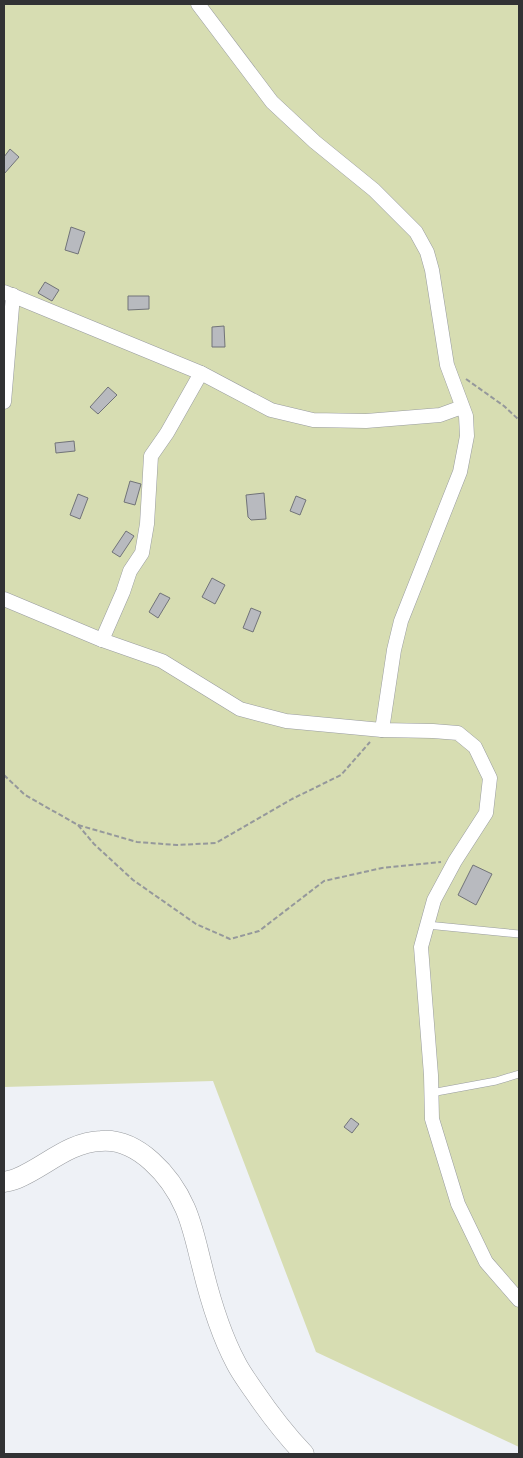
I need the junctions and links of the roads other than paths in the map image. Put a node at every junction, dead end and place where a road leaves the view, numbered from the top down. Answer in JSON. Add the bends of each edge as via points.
{"nodes":[{"id":1,"x":198,"y":4,"type":"edge"},
{"id":2,"x":8,"y":294,"type":"edge"},
{"id":3,"x":201,"y":373,"type":"junction"},
{"id":4,"x":4,"y":402,"type":"edge"},
{"id":5,"x":462,"y":407,"type":"junction"},
{"id":6,"x":4,"y":599,"type":"edge"},
{"id":7,"x":102,"y":640,"type":"junction"},
{"id":8,"x":382,"y":730,"type":"junction"},
{"id":9,"x":427,"y":925,"type":"junction"},
{"id":10,"x":519,"y":934,"type":"edge"},
{"id":11,"x":519,"y":1074,"type":"edge"},
{"id":12,"x":431,"y":1093,"type":"junction"},
{"id":13,"x":4,"y":1182,"type":"edge"},
{"id":14,"x":4,"y":1194,"type":"edge"},
{"id":15,"x":519,"y":1300,"type":"edge"},
{"id":16,"x":286,"y":1454,"type":"edge"},
{"id":17,"x":304,"y":1454,"type":"edge"}],
"edges":[{"from":1,"to":5,"type":"street","via":[[272,102],[374,190],[416,232],[432,270],[446,365]]},
{"from":2,"to":3,"type":"street"},
{"from":2,"to":4,"type":"street"},
{"from":3,"to":5,"type":"street","via":[[271,410],[313,420],[366,421],[440,415]]},
{"from":3,"to":7,"type":"street","via":[[152,456],[142,553],[130,571]]},
{"from":5,"to":8,"type":"street","via":[[467,436],[460,472],[401,620]]},
{"from":6,"to":7,"type":"street"},
{"from":7,"to":8,"type":"street","via":[[162,661],[240,709],[286,721]]},
{"from":8,"to":9,"type":"street","via":[[458,733],[475,747],[490,778],[486,812],[434,900]]},
{"from":9,"to":10,"type":"lane"},
{"from":9,"to":12,"type":"street","via":[[421,947]]},
{"from":11,"to":12,"type":"lane"},
{"from":12,"to":15,"type":"street","via":[[432,1119],[458,1204],[486,1262]]},
{"from":13,"to":17,"type":"main road","via":[[18,1178],[85,1142],[115,1141],[143,1154],[173,1185],[185,1208],[221,1328],[236,1363],[263,1404]]},
{"from":14,"to":16,"type":"main road","via":[[91,1152],[124,1156],[145,1171],[164,1193],[178,1224],[218,1355],[246,1403]]}]}
